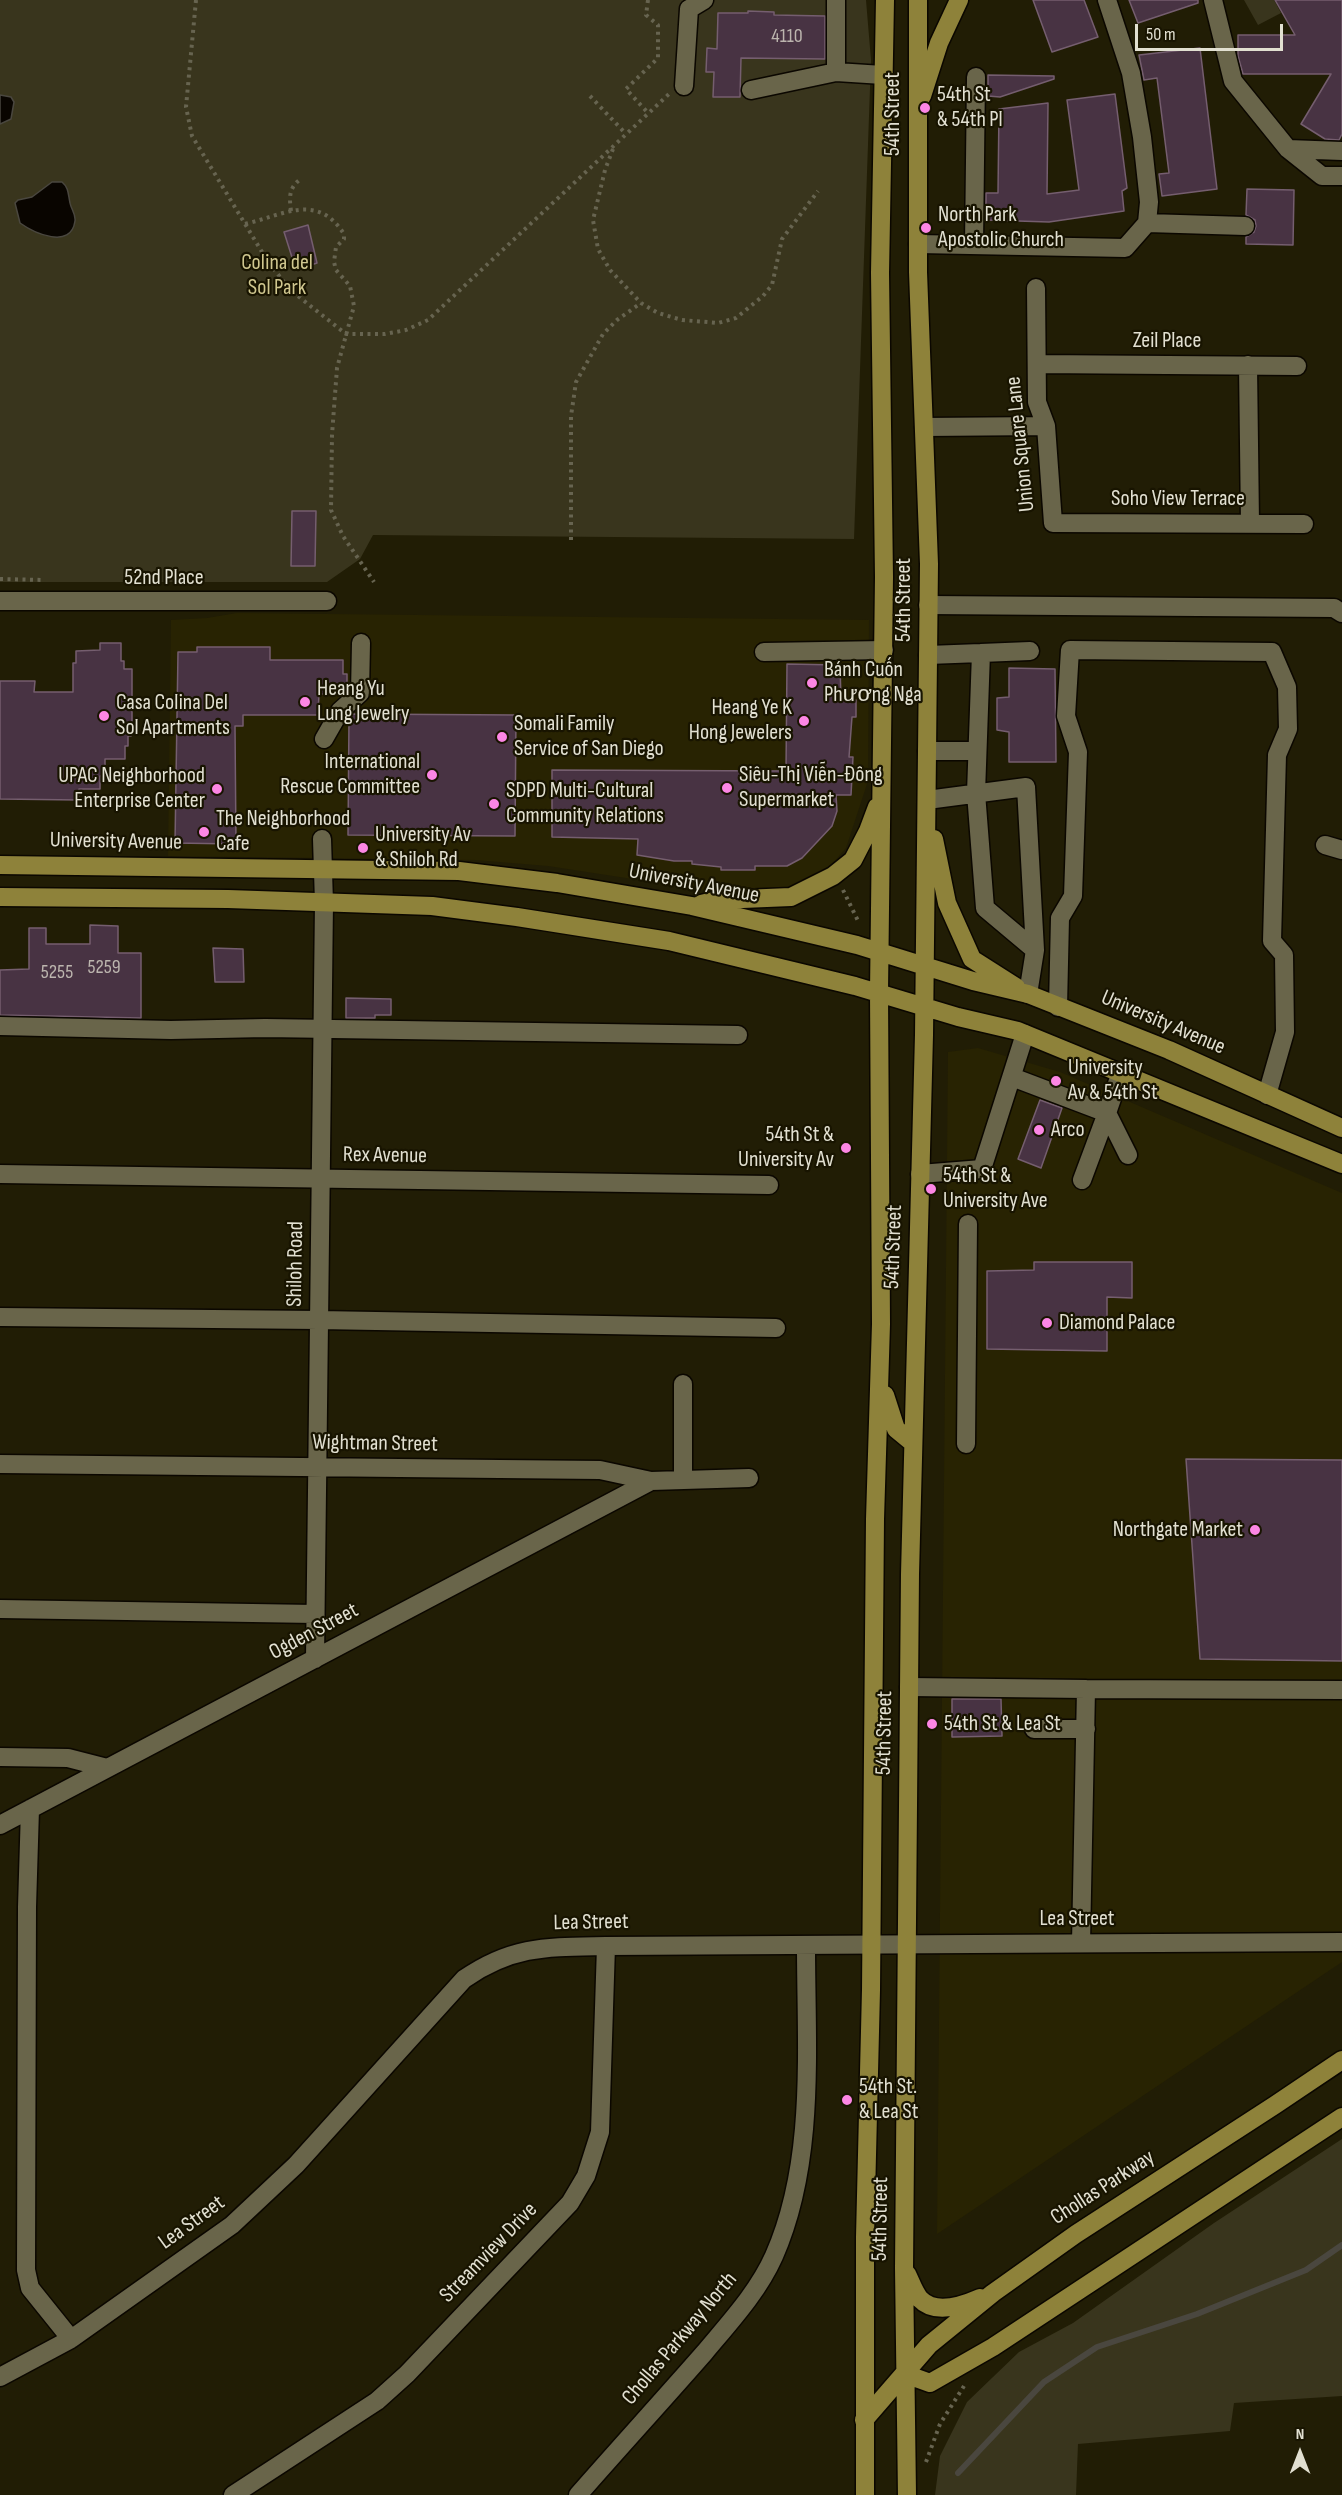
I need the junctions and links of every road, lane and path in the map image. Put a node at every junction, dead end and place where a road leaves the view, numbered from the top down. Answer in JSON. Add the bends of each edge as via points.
{"nodes":[{"id":1,"x":196,"y":0,"type":"edge"},
{"id":2,"x":648,"y":0,"type":"edge"},
{"id":3,"x":704,"y":0,"type":"edge"},
{"id":4,"x":836,"y":0,"type":"edge"},
{"id":5,"x":874,"y":0,"type":"edge"},
{"id":6,"x":885,"y":0,"type":"edge"},
{"id":7,"x":918,"y":0,"type":"edge"},
{"id":8,"x":959,"y":0,"type":"edge"},
{"id":9,"x":1107,"y":0,"type":"edge"},
{"id":10,"x":1213,"y":0,"type":"edge"},
{"id":11,"x":836,"y":72,"type":"junction"},
{"id":12,"x":883,"y":75,"type":"junction"},
{"id":13,"x":976,"y":76,"type":"dead end"},
{"id":14,"x":677,"y":90,"type":"joint"},
{"id":15,"x":751,"y":90,"type":"dead end"},
{"id":16,"x":590,"y":96,"type":"dead end"},
{"id":17,"x":917,"y":112,"type":"junction"},
{"id":18,"x":649,"y":114,"type":"junction"},
{"id":19,"x":626,"y":134,"type":"junction"},
{"id":20,"x":614,"y":146,"type":"junction"},
{"id":21,"x":1288,"y":149,"type":"junction"},
{"id":22,"x":1342,"y":151,"type":"edge"},
{"id":23,"x":1342,"y":176,"type":"edge"},
{"id":24,"x":302,"y":178,"type":"dead end"},
{"id":25,"x":818,"y":191,"type":"dead end"},
{"id":26,"x":291,"y":211,"type":"junction"},
{"id":27,"x":1147,"y":223,"type":"junction"},
{"id":28,"x":245,"y":224,"type":"junction"},
{"id":29,"x":1245,"y":226,"type":"dead end"},
{"id":30,"x":918,"y":244,"type":"junction"},
{"id":31,"x":974,"y":244,"type":"junction"},
{"id":32,"x":1036,"y":288,"type":"dead end"},
{"id":33,"x":641,"y":303,"type":"junction"},
{"id":34,"x":346,"y":334,"type":"junction"},
{"id":35,"x":1037,"y":364,"type":"junction"},
{"id":36,"x":1248,"y":365,"type":"junction"},
{"id":37,"x":1297,"y":366,"type":"dead end"},
{"id":38,"x":1046,"y":426,"type":"junction"},
{"id":39,"x":924,"y":427,"type":"junction"},
{"id":40,"x":1053,"y":523,"type":"joint"},
{"id":41,"x":1250,"y":523,"type":"junction"},
{"id":42,"x":1304,"y":524,"type":"dead end"},
{"id":43,"x":571,"y":540,"type":"dead end"},
{"id":44,"x":374,"y":582,"type":"dead end"},
{"id":45,"x":0,"y":601,"type":"edge"},
{"id":46,"x":327,"y":602,"type":"dead end"},
{"id":47,"x":928,"y":605,"type":"junction"},
{"id":48,"x":1338,"y":611,"type":"edge"},
{"id":49,"x":361,"y":643,"type":"dead end"},
{"id":50,"x":884,"y":650,"type":"junction"},
{"id":51,"x":1030,"y":651,"type":"dead end"},
{"id":52,"x":764,"y":652,"type":"dead end"},
{"id":53,"x":981,"y":653,"type":"junction"},
{"id":54,"x":928,"y":655,"type":"junction"},
{"id":55,"x":324,"y":739,"type":"dead end"},
{"id":56,"x":927,"y":751,"type":"junction"},
{"id":57,"x":977,"y":751,"type":"junction"},
{"id":58,"x":976,"y":793,"type":"junction"},
{"id":59,"x":882,"y":794,"type":"junction"},
{"id":60,"x":927,"y":800,"type":"junction"},
{"id":61,"x":322,"y":839,"type":"dead end"},
{"id":62,"x":0,"y":865,"type":"edge"},
{"id":63,"x":324,"y":869,"type":"junction"},
{"id":64,"x":840,"y":884,"type":"dead end"},
{"id":65,"x":0,"y":897,"type":"edge"},
{"id":66,"x":324,"y":903,"type":"junction"},
{"id":67,"x":692,"y":906,"type":"junction"},
{"id":68,"x":859,"y":923,"type":"dead end"},
{"id":69,"x":1035,"y":950,"type":"junction"},
{"id":70,"x":880,"y":952,"type":"junction"},
{"id":71,"x":924,"y":967,"type":"junction"},
{"id":72,"x":879,"y":992,"type":"junction"},
{"id":73,"x":1028,"y":994,"type":"junction"},
{"id":74,"x":924,"y":1006,"type":"junction"},
{"id":75,"x":1058,"y":1006,"type":"junction"},
{"id":76,"x":0,"y":1026,"type":"edge"},
{"id":77,"x":322,"y":1029,"type":"junction"},
{"id":78,"x":1025,"y":1034,"type":"junction"},
{"id":79,"x":738,"y":1035,"type":"dead end"},
{"id":80,"x":1121,"y":1072,"type":"junction"},
{"id":81,"x":1012,"y":1077,"type":"junction"},
{"id":82,"x":1267,"y":1095,"type":"junction"},
{"id":83,"x":1107,"y":1113,"type":"junction"},
{"id":84,"x":1341,"y":1123,"type":"edge"},
{"id":85,"x":1128,"y":1155,"type":"dead end"},
{"id":86,"x":1342,"y":1164,"type":"edge"},
{"id":87,"x":0,"y":1174,"type":"edge"},
{"id":88,"x":920,"y":1174,"type":"junction"},
{"id":89,"x":321,"y":1179,"type":"junction"},
{"id":90,"x":1082,"y":1180,"type":"dead end"},
{"id":91,"x":769,"y":1185,"type":"dead end"},
{"id":92,"x":968,"y":1224,"type":"dead end"},
{"id":93,"x":0,"y":1317,"type":"edge"},
{"id":94,"x":319,"y":1320,"type":"junction"},
{"id":95,"x":776,"y":1328,"type":"dead end"},
{"id":96,"x":879,"y":1373,"type":"junction"},
{"id":97,"x":683,"y":1384,"type":"dead end"},
{"id":98,"x":913,"y":1443,"type":"junction"},
{"id":99,"x":966,"y":1444,"type":"dead end"},
{"id":100,"x":0,"y":1464,"type":"edge"},
{"id":101,"x":317,"y":1467,"type":"junction"},
{"id":102,"x":749,"y":1478,"type":"dead end"},
{"id":103,"x":684,"y":1479,"type":"junction"},
{"id":104,"x":651,"y":1481,"type":"junction"},
{"id":105,"x":0,"y":1609,"type":"edge"},
{"id":106,"x":315,"y":1614,"type":"junction"},
{"id":107,"x":315,"y":1659,"type":"junction"},
{"id":108,"x":909,"y":1687,"type":"junction"},
{"id":109,"x":1086,"y":1689,"type":"junction"},
{"id":110,"x":1342,"y":1690,"type":"edge"},
{"id":111,"x":1034,"y":1729,"type":"dead end"},
{"id":112,"x":1086,"y":1729,"type":"junction"},
{"id":113,"x":0,"y":1757,"type":"edge"},
{"id":114,"x":107,"y":1768,"type":"junction"},
{"id":115,"x":30,"y":1809,"type":"junction"},
{"id":116,"x":0,"y":1825,"type":"edge"},
{"id":117,"x":1342,"y":1942,"type":"edge"},
{"id":118,"x":907,"y":1943,"type":"junction"},
{"id":119,"x":1081,"y":1943,"type":"junction"},
{"id":120,"x":871,"y":1944,"type":"junction"},
{"id":121,"x":606,"y":1946,"type":"junction"},
{"id":122,"x":806,"y":1946,"type":"junction"},
{"id":123,"x":1342,"y":2060,"type":"edge"},
{"id":124,"x":1342,"y":2117,"type":"edge"},
{"id":125,"x":904,"y":2268,"type":"junction"},
{"id":126,"x":993,"y":2293,"type":"junction"},
{"id":127,"x":71,"y":2339,"type":"junction"},
{"id":128,"x":905,"y":2374,"type":"junction"},
{"id":129,"x":0,"y":2378,"type":"edge"},
{"id":130,"x":967,"y":2383,"type":"dead end"},
{"id":131,"x":864,"y":2420,"type":"junction"},
{"id":132,"x":924,"y":2470,"type":"dead end"},
{"id":133,"x":233,"y":2495,"type":"edge"},
{"id":134,"x":578,"y":2495,"type":"edge"},
{"id":135,"x":865,"y":2495,"type":"edge"},
{"id":136,"x":908,"y":2495,"type":"edge"}],
"edges":[{"from":1,"to":28,"type":"path","via":[[186,107],[192,136]]},
{"from":2,"to":18,"type":"path","via":[[646,15],[658,25],[658,58],[626,89]]},
{"from":3,"to":14,"type":"street","via":[[688,9]]},
{"from":4,"to":11,"type":"street"},
{"from":5,"to":12,"type":"main road"},
{"from":6,"to":12,"type":"main road","name":"54th Street"},
{"from":7,"to":17,"type":"main road","name":"54th Street"},
{"from":8,"to":17,"type":"main road","via":[[939,43]]},
{"from":9,"to":27,"type":"street","via":[[1131,73],[1149,202]]},
{"from":10,"to":21,"type":"street","via":[[1233,81]]},
{"from":11,"to":12,"type":"street"},
{"from":11,"to":15,"type":"street"},
{"from":12,"to":50,"type":"main road","name":"54th Street","via":[[880,273]]},
{"from":13,"to":31,"type":"street"},
{"from":14,"to":18,"type":"path"},
{"from":16,"to":19,"type":"path"},
{"from":17,"to":30,"type":"main road","name":"54th Street"},
{"from":18,"to":19,"type":"path"},
{"from":19,"to":20,"type":"path"},
{"from":20,"to":33,"type":"path","via":[[593,220],[598,249],[610,270]]},
{"from":20,"to":34,"type":"path","via":[[428,320],[385,334]]},
{"from":21,"to":22,"type":"street"},
{"from":21,"to":23,"type":"street","via":[[1322,176]]},
{"from":24,"to":26,"type":"path","via":[[289,196]]},
{"from":25,"to":33,"type":"path","via":[[782,239],[772,285],[736,318],[718,322],[682,320]]},
{"from":26,"to":28,"type":"path"},
{"from":26,"to":34,"type":"path","via":[[306,208],[323,212],[344,234],[334,256],[336,270],[350,286],[354,306]]},
{"from":27,"to":29,"type":"street"},
{"from":27,"to":31,"type":"street","via":[[1125,248]]},
{"from":28,"to":34,"type":"path","via":[[289,289]]},
{"from":30,"to":31,"type":"street"},
{"from":30,"to":39,"type":"main road","name":"54th Street"},
{"from":32,"to":35,"type":"street","name":"Union Square Lane"},
{"from":33,"to":43,"type":"path","via":[[603,334],[576,382],[571,416]]},
{"from":34,"to":44,"type":"path","via":[[335,383],[331,510],[343,536]]},
{"from":35,"to":36,"type":"street","name":"Zeil Place"},
{"from":35,"to":38,"type":"street","name":"Union Square Lane","via":[[1037,402]]},
{"from":36,"to":37,"type":"street","name":"Zeil Place"},
{"from":36,"to":41,"type":"street"},
{"from":38,"to":39,"type":"street"},
{"from":38,"to":40,"type":"street","name":"Union Square Lane"},
{"from":39,"to":47,"type":"main road","name":"54th Street"},
{"from":40,"to":41,"type":"street","name":"Soho View Terrace"},
{"from":41,"to":42,"type":"street","name":"Soho View Terrace"},
{"from":45,"to":46,"type":"street","name":"52nd Place"},
{"from":47,"to":48,"type":"street"},
{"from":47,"to":54,"type":"main road","name":"54th Street"},
{"from":49,"to":55,"type":"street","via":[[360,693],[340,711]]},
{"from":50,"to":52,"type":"street"},
{"from":50,"to":59,"type":"main road","name":"54th Street"},
{"from":51,"to":53,"type":"street"},
{"from":53,"to":54,"type":"street"},
{"from":53,"to":57,"type":"street"},
{"from":54,"to":56,"type":"main road","name":"54th Street"},
{"from":56,"to":57,"type":"street"},
{"from":56,"to":60,"type":"main road","name":"54th Street"},
{"from":57,"to":58,"type":"street"},
{"from":58,"to":60,"type":"street"},
{"from":58,"to":69,"type":"street","via":[[985,908]]},
{"from":58,"to":69,"type":"street","via":[[1026,787]]},
{"from":59,"to":67,"type":"main road","via":[[853,860],[833,876],[791,897],[718,900]]},
{"from":59,"to":70,"type":"main road","name":"54th Street"},
{"from":60,"to":71,"type":"main road","name":"54th Street"},
{"from":60,"to":73,"type":"main road","via":[[946,903],[972,959]]},
{"from":61,"to":63,"type":"street","name":"Shiloh Road"},
{"from":62,"to":63,"type":"main road","name":"University Avenue"},
{"from":63,"to":66,"type":"street","name":"Shiloh Road"},
{"from":63,"to":67,"type":"main road","name":"University Avenue","via":[[459,871]]},
{"from":64,"to":68,"type":"path"},
{"from":65,"to":66,"type":"main road"},
{"from":66,"to":72,"type":"main road","via":[[432,906],[669,941]]},
{"from":66,"to":77,"type":"street","name":"Shiloh Road"},
{"from":67,"to":70,"type":"main road","name":"University Avenue"},
{"from":69,"to":73,"type":"street"},
{"from":70,"to":71,"type":"main road","name":"University Avenue"},
{"from":70,"to":72,"type":"main road","name":"54th Street"},
{"from":71,"to":73,"type":"main road","name":"University Avenue"},
{"from":71,"to":74,"type":"main road","name":"54th Street"},
{"from":72,"to":74,"type":"main road"},
{"from":72,"to":96,"type":"main road","name":"54th Street"},
{"from":73,"to":75,"type":"main road","name":"University Avenue"},
{"from":74,"to":78,"type":"main road"},
{"from":74,"to":88,"type":"main road","name":"54th Street"},
{"from":75,"to":82,"type":"main road","name":"University Avenue","via":[[1170,1050]]},
{"from":75,"to":82,"type":"street","via":[[1060,918],[1073,896],[1078,763],[1066,716],[1070,650],[1272,652],[1287,687],[1288,729],[1277,755],[1272,941],[1284,955],[1285,1032]]},
{"from":76,"to":77,"type":"street"},
{"from":77,"to":79,"type":"street"},
{"from":77,"to":89,"type":"street","name":"Shiloh Road"},
{"from":78,"to":80,"type":"main road"},
{"from":78,"to":81,"type":"street"},
{"from":80,"to":83,"type":"street"},
{"from":80,"to":86,"type":"main road"},
{"from":81,"to":83,"type":"street"},
{"from":81,"to":88,"type":"street","via":[[982,1169]]},
{"from":82,"to":84,"type":"main road","name":"University Avenue"},
{"from":83,"to":85,"type":"street"},
{"from":83,"to":90,"type":"street"},
{"from":87,"to":89,"type":"street","name":"Rex Avenue"},
{"from":88,"to":98,"type":"main road","name":"54th Street"},
{"from":89,"to":91,"type":"street","name":"Rex Avenue"},
{"from":89,"to":94,"type":"street","name":"Shiloh Road"},
{"from":92,"to":99,"type":"street"},
{"from":93,"to":94,"type":"street"},
{"from":94,"to":95,"type":"street"},
{"from":94,"to":101,"type":"street","name":"Shiloh Road"},
{"from":96,"to":98,"type":"main road","via":[[896,1430]]},
{"from":96,"to":120,"type":"main road","name":"54th Street"},
{"from":97,"to":103,"type":"street"},
{"from":98,"to":108,"type":"main road","name":"54th Street"},
{"from":100,"to":101,"type":"street","name":"Wightman Street"},
{"from":101,"to":104,"type":"street","name":"Wightman Street","via":[[600,1470]]},
{"from":101,"to":106,"type":"street","name":"Shiloh Road"},
{"from":102,"to":103,"type":"street","name":"Wightman Street"},
{"from":103,"to":104,"type":"street","name":"Wightman Street"},
{"from":104,"to":107,"type":"street","name":"Ogden Street"},
{"from":105,"to":106,"type":"street"},
{"from":106,"to":107,"type":"street","name":"Shiloh Road"},
{"from":107,"to":114,"type":"street","name":"Ogden Street"},
{"from":108,"to":109,"type":"street"},
{"from":108,"to":118,"type":"main road","name":"54th Street"},
{"from":109,"to":110,"type":"street"},
{"from":109,"to":112,"type":"street"},
{"from":111,"to":112,"type":"street"},
{"from":112,"to":119,"type":"street"},
{"from":113,"to":114,"type":"street","via":[[68,1758]]},
{"from":114,"to":115,"type":"street","name":"Ogden Street"},
{"from":115,"to":116,"type":"street","name":"Ogden Street"},
{"from":115,"to":127,"type":"street","via":[[26,2270],[30,2288]]},
{"from":117,"to":119,"type":"street","name":"Lea Street"},
{"from":118,"to":119,"type":"street","name":"Lea Street"},
{"from":118,"to":120,"type":"street","name":"Lea Street"},
{"from":118,"to":125,"type":"main road","name":"54th Street"},
{"from":120,"to":122,"type":"street","name":"Lea Street"},
{"from":120,"to":131,"type":"main road","name":"54th Street"},
{"from":121,"to":122,"type":"street","name":"Lea Street"},
{"from":121,"to":127,"type":"street","name":"Lea Street","via":[[540,1947],[494,1962],[464,1979],[265,2196],[232,2225]]},
{"from":121,"to":133,"type":"street","name":"Streamview Drive","via":[[600,2132],[586,2176],[570,2203],[377,2401]]},
{"from":122,"to":134,"type":"street","name":"Chollas Parkway North","via":[[802,2147],[791,2204],[773,2257],[742,2308]]},
{"from":123,"to":126,"type":"main road","name":"Chollas Parkway"},
{"from":124,"to":128,"type":"main road","via":[[993,2347],[930,2383]]},
{"from":125,"to":126,"type":"main road","via":[[922,2301],[930,2305],[962,2305]]},
{"from":125,"to":128,"type":"main road","name":"54th Street"},
{"from":126,"to":128,"type":"main road","name":"Chollas Parkway","via":[[929,2344]]},
{"from":127,"to":129,"type":"street","name":"Lea Street"},
{"from":128,"to":131,"type":"main road","name":"Chollas Parkway"},
{"from":128,"to":136,"type":"main road","name":"54th Street"},
{"from":130,"to":132,"type":"path","via":[[940,2424]]},
{"from":131,"to":135,"type":"main road","name":"54th Street"}]}
